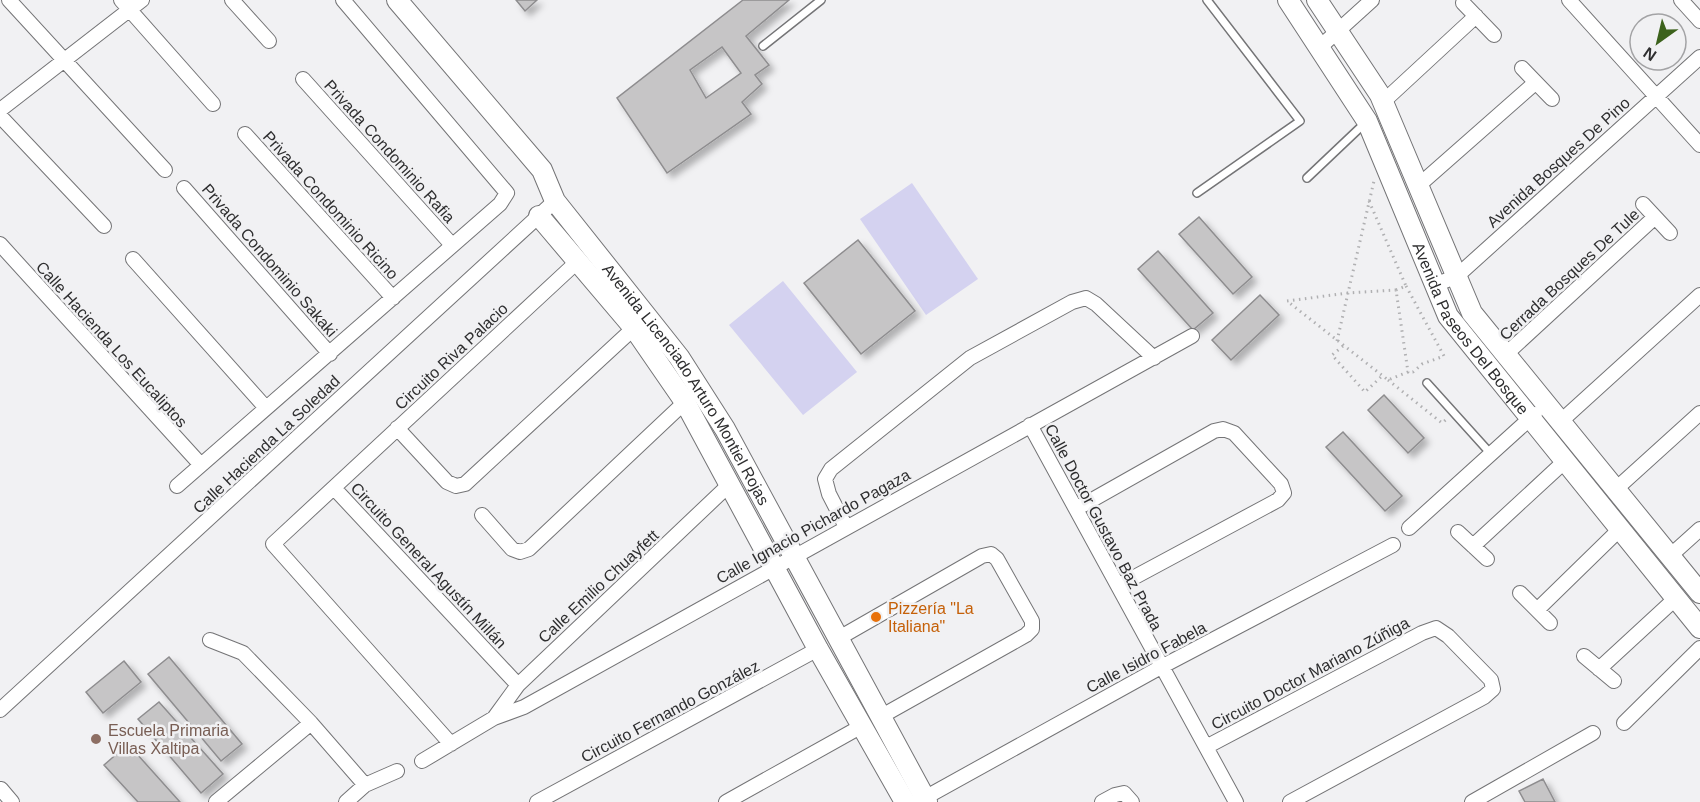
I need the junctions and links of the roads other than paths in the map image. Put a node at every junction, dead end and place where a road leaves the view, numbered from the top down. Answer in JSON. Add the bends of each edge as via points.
{"nodes":[{"id":1,"x":9,"y":0,"type":"edge"},
{"id":2,"x":142,"y":0,"type":"edge"},
{"id":3,"x":232,"y":0,"type":"edge"},
{"id":4,"x":343,"y":0,"type":"edge"},
{"id":5,"x":397,"y":0,"type":"edge"},
{"id":6,"x":821,"y":0,"type":"edge"},
{"id":7,"x":1207,"y":0,"type":"edge"},
{"id":8,"x":1288,"y":0,"type":"edge"},
{"id":9,"x":1317,"y":0,"type":"edge"},
{"id":10,"x":1372,"y":0,"type":"edge"},
{"id":11,"x":1569,"y":0,"type":"edge"},
{"id":12,"x":1681,"y":0,"type":"edge"},
{"id":13,"x":1463,"y":3,"type":"dead end"},
{"id":14,"x":125,"y":5,"type":"edge"},
{"id":15,"x":1476,"y":16,"type":"junction"},
{"id":16,"x":1700,"y":21,"type":"edge"},
{"id":17,"x":1338,"y":32,"type":"junction"},
{"id":18,"x":1494,"y":35,"type":"dead end"},
{"id":19,"x":269,"y":41,"type":"dead end"},
{"id":20,"x":763,"y":46,"type":"dead end"},
{"id":21,"x":1319,"y":48,"type":"junction"},
{"id":22,"x":1700,"y":57,"type":"edge"},
{"id":23,"x":62,"y":61,"type":"junction"},
{"id":24,"x":1522,"y":68,"type":"dead end"},
{"id":25,"x":303,"y":79,"type":"dead end"},
{"id":26,"x":1535,"y":83,"type":"junction"},
{"id":27,"x":1656,"y":96,"type":"junction"},
{"id":28,"x":1552,"y":99,"type":"dead end"},
{"id":29,"x":1383,"y":102,"type":"junction"},
{"id":30,"x":213,"y":104,"type":"dead end"},
{"id":31,"x":0,"y":110,"type":"edge"},
{"id":32,"x":0,"y":116,"type":"edge"},
{"id":33,"x":1367,"y":122,"type":"junction"},
{"id":34,"x":245,"y":134,"type":"dead end"},
{"id":35,"x":1700,"y":145,"type":"edge"},
{"id":36,"x":165,"y":170,"type":"dead end"},
{"id":37,"x":1307,"y":178,"type":"dead end"},
{"id":38,"x":1418,"y":186,"type":"junction"},
{"id":39,"x":184,"y":188,"type":"dead end"},
{"id":40,"x":1197,"y":193,"type":"dead end"},
{"id":41,"x":555,"y":201,"type":"junction"},
{"id":42,"x":1643,"y":204,"type":"dead end"},
{"id":43,"x":539,"y":216,"type":"junction"},
{"id":44,"x":1655,"y":217,"type":"junction"},
{"id":45,"x":104,"y":226,"type":"dead end"},
{"id":46,"x":1670,"y":233,"type":"dead end"},
{"id":47,"x":0,"y":244,"type":"edge"},
{"id":48,"x":452,"y":244,"type":"junction"},
{"id":49,"x":133,"y":259,"type":"dead end"},
{"id":50,"x":578,"y":261,"type":"junction"},
{"id":51,"x":1457,"y":276,"type":"junction"},
{"id":52,"x":1435,"y":285,"type":"junction"},
{"id":53,"x":1700,"y":295,"type":"edge"},
{"id":54,"x":393,"y":298,"type":"junction"},
{"id":55,"x":634,"y":328,"type":"junction"},
{"id":56,"x":1191,"y":336,"type":"dead end"},
{"id":57,"x":330,"y":354,"type":"junction"},
{"id":58,"x":1504,"y":355,"type":"junction"},
{"id":59,"x":1154,"y":358,"type":"junction"},
{"id":60,"x":1427,"y":383,"type":"dead end"},
{"id":61,"x":686,"y":402,"type":"junction"},
{"id":62,"x":1546,"y":405,"type":"junction"},
{"id":63,"x":266,"y":408,"type":"junction"},
{"id":64,"x":1700,"y":413,"type":"edge"},
{"id":65,"x":1530,"y":419,"type":"junction"},
{"id":66,"x":1560,"y":422,"type":"junction"},
{"id":67,"x":1030,"y":425,"type":"junction"},
{"id":68,"x":398,"y":428,"type":"junction"},
{"id":69,"x":1491,"y":454,"type":"junction"},
{"id":70,"x":1564,"y":462,"type":"junction"},
{"id":71,"x":201,"y":465,"type":"junction"},
{"id":72,"x":730,"y":483,"type":"junction"},
{"id":73,"x":177,"y":486,"type":"dead end"},
{"id":74,"x":334,"y":488,"type":"junction"},
{"id":75,"x":1617,"y":489,"type":"junction"},
{"id":76,"x":1076,"y":509,"type":"junction"},
{"id":77,"x":482,"y":515,"type":"dead end"},
{"id":78,"x":846,"y":527,"type":"junction"},
{"id":79,"x":1409,"y":528,"type":"dead end"},
{"id":80,"x":1700,"y":529,"type":"edge"},
{"id":81,"x":1619,"y":530,"type":"junction"},
{"id":82,"x":1458,"y":532,"type":"dead end"},
{"id":83,"x":1393,"y":545,"type":"dead end"},
{"id":84,"x":1473,"y":546,"type":"junction"},
{"id":85,"x":795,"y":555,"type":"junction"},
{"id":86,"x":1670,"y":556,"type":"junction"},
{"id":87,"x":1487,"y":559,"type":"dead end"},
{"id":88,"x":776,"y":566,"type":"junction"},
{"id":89,"x":1118,"y":586,"type":"junction"},
{"id":90,"x":1520,"y":593,"type":"dead end"},
{"id":91,"x":1700,"y":593,"type":"edge"},
{"id":92,"x":1675,"y":599,"type":"junction"},
{"id":93,"x":1537,"y":610,"type":"junction"},
{"id":94,"x":1550,"y":623,"type":"dead end"},
{"id":95,"x":1700,"y":628,"type":"edge"},
{"id":96,"x":839,"y":638,"type":"junction"},
{"id":97,"x":210,"y":640,"type":"dead end"},
{"id":98,"x":1700,"y":648,"type":"edge"},
{"id":99,"x":818,"y":649,"type":"junction"},
{"id":100,"x":1584,"y":656,"type":"dead end"},
{"id":101,"x":1161,"y":667,"type":"junction"},
{"id":102,"x":1599,"y":669,"type":"junction"},
{"id":103,"x":1614,"y":681,"type":"dead end"},
{"id":104,"x":518,"y":685,"type":"junction"},
{"id":105,"x":0,"y":710,"type":"edge"},
{"id":106,"x":494,"y":718,"type":"junction"},
{"id":107,"x":871,"y":721,"type":"junction"},
{"id":108,"x":311,"y":723,"type":"junction"},
{"id":109,"x":1624,"y":723,"type":"dead end"},
{"id":110,"x":1593,"y":733,"type":"dead end"},
{"id":111,"x":451,"y":744,"type":"junction"},
{"id":112,"x":1206,"y":747,"type":"junction"},
{"id":113,"x":422,"y":761,"type":"dead end"},
{"id":114,"x":397,"y":771,"type":"dead end"},
{"id":115,"x":365,"y":785,"type":"junction"},
{"id":116,"x":1,"y":789,"type":"edge"},
{"id":117,"x":923,"y":801,"type":"edge"},
{"id":118,"x":12,"y":802,"type":"edge"},
{"id":119,"x":216,"y":802,"type":"edge"},
{"id":120,"x":346,"y":802,"type":"edge"},
{"id":121,"x":537,"y":802,"type":"edge"},
{"id":122,"x":726,"y":802,"type":"edge"},
{"id":123,"x":905,"y":802,"type":"edge"},
{"id":124,"x":1102,"y":802,"type":"edge"},
{"id":125,"x":1132,"y":802,"type":"edge"},
{"id":126,"x":1236,"y":802,"type":"edge"},
{"id":127,"x":1290,"y":802,"type":"edge"},
{"id":128,"x":1472,"y":802,"type":"edge"}],
"edges":[{"from":1,"to":23,"type":"street"},
{"from":2,"to":14,"type":"street"},
{"from":3,"to":19,"type":"street"},
{"from":4,"to":48,"type":"street","via":[[507,193],[500,204]]},
{"from":5,"to":41,"type":"main road","name":"Avenida Licenciado Arturo Montiel Rojas","via":[[542,170]]},
{"from":6,"to":20,"type":"lane"},
{"from":7,"to":40,"type":"lane","via":[[1300,121]]},
{"from":8,"to":21,"type":"main road","name":"Avenida Paseos Del Bosque"},
{"from":9,"to":17,"type":"main road","name":"Avenida Paseos Del Bosque"},
{"from":10,"to":17,"type":"street"},
{"from":11,"to":27,"type":"street"},
{"from":12,"to":16,"type":"street"},
{"from":13,"to":15,"type":"street"},
{"from":14,"to":23,"type":"street"},
{"from":14,"to":30,"type":"street"},
{"from":15,"to":18,"type":"street"},
{"from":15,"to":29,"type":"street"},
{"from":17,"to":21,"type":"street"},
{"from":17,"to":29,"type":"main road","name":"Avenida Paseos Del Bosque"},
{"from":21,"to":33,"type":"main road","name":"Avenida Paseos Del Bosque"},
{"from":22,"to":27,"type":"street","name":"Avenida Bosques De Pino"},
{"from":23,"to":31,"type":"street"},
{"from":23,"to":36,"type":"street"},
{"from":24,"to":26,"type":"street"},
{"from":25,"to":48,"type":"street","name":"Privada Condominio Rafia"},
{"from":26,"to":28,"type":"street"},
{"from":26,"to":38,"type":"street"},
{"from":27,"to":35,"type":"street"},
{"from":27,"to":51,"type":"street","name":"Avenida Bosques De Pino"},
{"from":29,"to":38,"type":"main road","name":"Avenida Paseos Del Bosque"},
{"from":32,"to":45,"type":"street"},
{"from":33,"to":37,"type":"lane"},
{"from":33,"to":52,"type":"main road","name":"Avenida Paseos Del Bosque"},
{"from":34,"to":54,"type":"street","name":"Privada Condominio Ricino"},
{"from":38,"to":51,"type":"main road","name":"Avenida Paseos Del Bosque"},
{"from":39,"to":57,"type":"street","name":"Privada Condominio Sakaki"},
{"from":41,"to":43,"type":"street","name":"Calle Hacienda La Soledad"},
{"from":41,"to":85,"type":"main road","name":"Avenida Licenciado Arturo Montiel Rojas","via":[[679,357],[725,429]]},
{"from":42,"to":44,"type":"street"},
{"from":43,"to":50,"type":"main road","name":"Avenida Licenciado Arturo Montiel Rojas"},
{"from":43,"to":105,"type":"street","name":"Calle Hacienda La Soledad"},
{"from":44,"to":46,"type":"street"},
{"from":44,"to":58,"type":"street","name":"Cerrada Bosques De Tule"},
{"from":47,"to":71,"type":"street","name":"Calle Hacienda Los Eucaliptos"},
{"from":48,"to":54,"type":"street"},
{"from":49,"to":63,"type":"street"},
{"from":50,"to":55,"type":"main road","name":"Avenida Licenciado Arturo Montiel Rojas"},
{"from":50,"to":68,"type":"street","name":"Circuito Riva Palacio"},
{"from":51,"to":52,"type":"street","name":"Avenida Bosques De Pino"},
{"from":51,"to":58,"type":"main road","name":"Avenida Paseos Del Bosque","via":[[1472,313]]},
{"from":52,"to":65,"type":"main road","name":"Avenida Paseos Del Bosque","via":[[1448,316]]},
{"from":53,"to":66,"type":"street"},
{"from":54,"to":57,"type":"street"},
{"from":55,"to":61,"type":"main road","name":"Avenida Licenciado Arturo Montiel Rojas"},
{"from":55,"to":68,"type":"street","name":"Circuito Riva Palacio","via":[[465,484],[447,482]]},
{"from":56,"to":59,"type":"street","name":"Calle Ignacio Pichardo Pagaza"},
{"from":57,"to":63,"type":"street"},
{"from":58,"to":62,"type":"main road","name":"Avenida Paseos Del Bosque"},
{"from":59,"to":67,"type":"street","name":"Calle Ignacio Pichardo Pagaza"},
{"from":59,"to":78,"type":"street","via":[[1086,298],[1072,302],[970,358],[831,469],[825,479]]},
{"from":60,"to":69,"type":"lane"},
{"from":61,"to":72,"type":"main road","name":"Avenida Licenciado Arturo Montiel Rojas"},
{"from":61,"to":77,"type":"street","via":[[529,549],[512,549]]},
{"from":62,"to":65,"type":"street"},
{"from":62,"to":66,"type":"main road","name":"Avenida Paseos Del Bosque"},
{"from":63,"to":71,"type":"street"},
{"from":64,"to":75,"type":"street"},
{"from":65,"to":69,"type":"street"},
{"from":65,"to":70,"type":"main road","name":"Avenida Paseos Del Bosque"},
{"from":66,"to":75,"type":"main road","name":"Avenida Paseos Del Bosque"},
{"from":67,"to":76,"type":"street","name":"Calle Doctor Gustavo Baz Prada"},
{"from":67,"to":78,"type":"street","name":"Calle Ignacio Pichardo Pagaza"},
{"from":68,"to":74,"type":"street"},
{"from":69,"to":79,"type":"street"},
{"from":70,"to":81,"type":"main road","name":"Avenida Paseos Del Bosque"},
{"from":70,"to":84,"type":"street"},
{"from":71,"to":73,"type":"street"},
{"from":72,"to":88,"type":"main road","name":"Avenida Licenciado Arturo Montiel Rojas"},
{"from":72,"to":104,"type":"street","name":"Calle Emilio Chuayfett"},
{"from":74,"to":104,"type":"street","name":"Circuito General Agustín Millán"},
{"from":74,"to":111,"type":"street","name":"Circuito General Agustín Millán","via":[[273,544]]},
{"from":75,"to":86,"type":"main road","name":"Avenida Paseos Del Bosque"},
{"from":76,"to":89,"type":"street","name":"Calle Doctor Gustavo Baz Prada"},
{"from":76,"to":89,"type":"street","via":[[1223,429],[1234,433],[1281,484],[1284,493],[1278,500]]},
{"from":78,"to":85,"type":"street","name":"Calle Ignacio Pichardo Pagaza"},
{"from":80,"to":86,"type":"street"},
{"from":81,"to":92,"type":"main road","name":"Avenida Paseos Del Bosque"},
{"from":81,"to":93,"type":"street"},
{"from":82,"to":84,"type":"street"},
{"from":83,"to":101,"type":"street","name":"Calle Isidro Fabela"},
{"from":84,"to":87,"type":"street"},
{"from":85,"to":88,"type":"street","name":"Calle Ignacio Pichardo Pagaza"},
{"from":85,"to":96,"type":"main road","name":"Avenida Licenciado Arturo Montiel Rojas"},
{"from":86,"to":91,"type":"main road","name":"Avenida Paseos Del Bosque"},
{"from":88,"to":99,"type":"main road","name":"Avenida Licenciado Arturo Montiel Rojas"},
{"from":88,"to":106,"type":"street","name":"Calle Ignacio Pichardo Pagaza","via":[[524,707]]},
{"from":89,"to":101,"type":"street","name":"Calle Doctor Gustavo Baz Prada"},
{"from":90,"to":93,"type":"street"},
{"from":92,"to":95,"type":"main road","name":"Avenida Paseos Del Bosque"},
{"from":92,"to":102,"type":"street"},
{"from":93,"to":94,"type":"street"},
{"from":96,"to":107,"type":"main road","name":"Avenida Licenciado Arturo Montiel Rojas"},
{"from":96,"to":107,"type":"street","via":[[991,554],[1032,621],[1032,629],[1026,635]]},
{"from":97,"to":108,"type":"street","via":[[243,653]]},
{"from":98,"to":109,"type":"street"},
{"from":99,"to":107,"type":"main road","name":"Avenida Licenciado Arturo Montiel Rojas"},
{"from":99,"to":121,"type":"street","name":"Circuito Fernando González"},
{"from":100,"to":102,"type":"street"},
{"from":101,"to":112,"type":"street","name":"Calle Doctor Gustavo Baz Prada"},
{"from":101,"to":117,"type":"street","name":"Calle Isidro Fabela"},
{"from":102,"to":103,"type":"street"},
{"from":104,"to":106,"type":"street","name":"Calle Emilio Chuayfett"},
{"from":106,"to":111,"type":"street","name":"Calle Ignacio Pichardo Pagaza"},
{"from":107,"to":117,"type":"main road","name":"Avenida Licenciado Arturo Montiel Rojas"},
{"from":107,"to":122,"type":"street"},
{"from":107,"to":123,"type":"main road","name":"Avenida Licenciado Arturo Montiel Rojas"},
{"from":108,"to":115,"type":"street"},
{"from":108,"to":119,"type":"street"},
{"from":110,"to":128,"type":"street"},
{"from":111,"to":113,"type":"street","name":"Calle Ignacio Pichardo Pagaza"},
{"from":112,"to":126,"type":"street","name":"Calle Doctor Gustavo Baz Prada"},
{"from":112,"to":127,"type":"street","name":"Circuito Doctor Mariano Zúñiga","via":[[1436,628],[1491,680],[1492,689],[1484,697]]},
{"from":114,"to":115,"type":"street"},
{"from":115,"to":120,"type":"street"},
{"from":116,"to":118,"type":"street"},
{"from":124,"to":125,"type":"street","via":[[1124,793]]}]}
